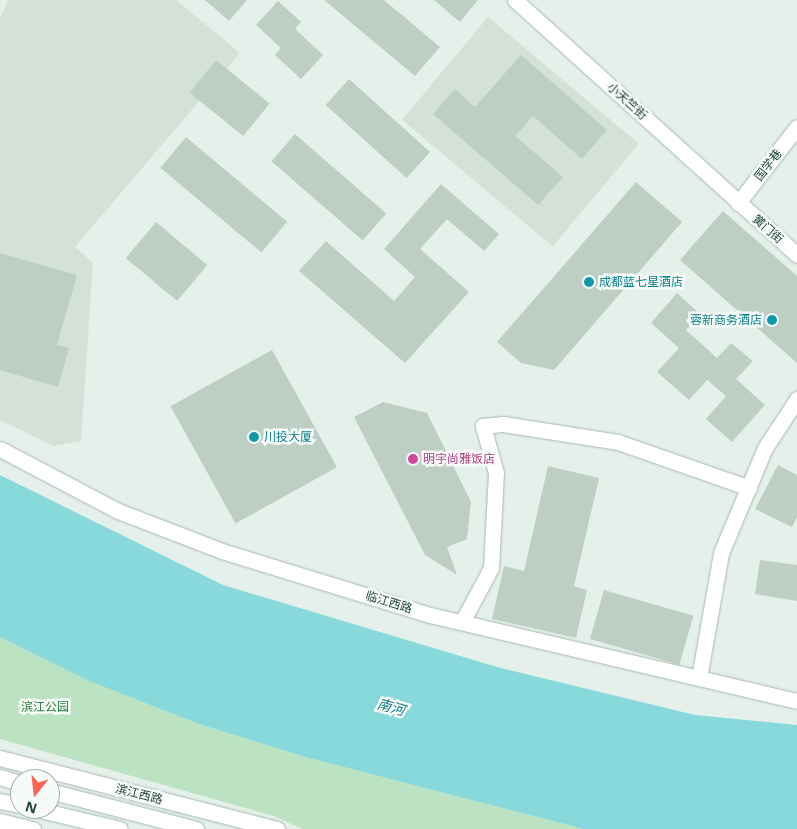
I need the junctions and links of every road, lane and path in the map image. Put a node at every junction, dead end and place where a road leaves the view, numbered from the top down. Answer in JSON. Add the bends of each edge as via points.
{"nodes":[{"id":1,"x":515,"y":0,"type":"edge"},
{"id":2,"x":797,"y":127,"type":"edge"},
{"id":3,"x":738,"y":203,"type":"junction"},
{"id":4,"x":797,"y":255,"type":"edge"},
{"id":5,"x":797,"y":399,"type":"edge"},
{"id":6,"x":0,"y":449,"type":"edge"},
{"id":7,"x":749,"y":488,"type":"junction"},
{"id":8,"x":462,"y":622,"type":"junction"},
{"id":9,"x":699,"y":678,"type":"junction"},
{"id":10,"x":797,"y":701,"type":"edge"},
{"id":11,"x":0,"y":758,"type":"edge"},
{"id":12,"x":60,"y":794,"type":"edge"},
{"id":13,"x":60,"y":815,"type":"edge"},
{"id":14,"x":0,"y":821,"type":"edge"},
{"id":15,"x":33,"y":829,"type":"edge"},
{"id":16,"x":120,"y":829,"type":"edge"},
{"id":17,"x":196,"y":829,"type":"edge"},
{"id":18,"x":277,"y":829,"type":"edge"}],
"edges":[{"from":1,"to":3,"type":"street","name":"小天竺街"},
{"from":2,"to":3,"type":"street","name":"国学巷"},
{"from":3,"to":4,"type":"street","name":"黉门街"},
{"from":5,"to":7,"type":"street","via":[[765,448]]},
{"from":6,"to":8,"type":"street","name":"临江西路","via":[[118,511],[222,552]]},
{"from":7,"to":8,"type":"street","via":[[618,442],[503,424],[483,426],[496,473],[491,568]]},
{"from":7,"to":9,"type":"street","via":[[722,553]]},
{"from":8,"to":9,"type":"street","name":"临江西路"},
{"from":9,"to":10,"type":"street","name":"临江西路"},
{"from":11,"to":18,"type":"street","name":"滨江西路"},
{"from":12,"to":17,"type":"street","name":"滨江西路"},
{"from":13,"to":16,"type":"street"},
{"from":14,"to":15,"type":"street"}]}
